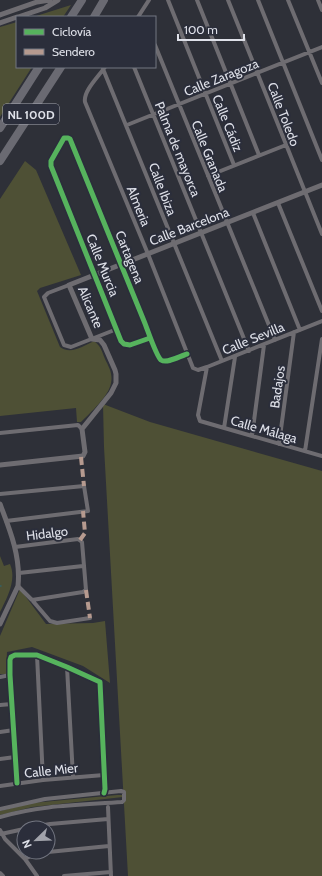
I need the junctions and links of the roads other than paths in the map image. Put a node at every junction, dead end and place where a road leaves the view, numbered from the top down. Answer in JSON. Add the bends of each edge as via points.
{"nodes":[{"id":1,"x":50,"y":0,"type":"edge"},
{"id":2,"x":58,"y":0,"type":"edge"},
{"id":3,"x":82,"y":0,"type":"edge"},
{"id":4,"x":104,"y":0,"type":"edge"},
{"id":5,"x":149,"y":0,"type":"edge"},
{"id":6,"x":168,"y":0,"type":"edge"},
{"id":7,"x":197,"y":0,"type":"edge"},
{"id":8,"x":228,"y":0,"type":"edge"},
{"id":9,"x":258,"y":0,"type":"edge"},
{"id":10,"x":288,"y":0,"type":"edge"},
{"id":11,"x":318,"y":0,"type":"edge"},
{"id":12,"x":42,"y":1,"type":"edge"},
{"id":13,"x":45,"y":8,"type":"junction"},
{"id":14,"x":322,"y":10,"type":"edge"},
{"id":15,"x":0,"y":15,"type":"edge"},
{"id":16,"x":142,"y":15,"type":"edge"},
{"id":17,"x":21,"y":16,"type":"edge"},
{"id":18,"x":72,"y":16,"type":"edge"},
{"id":19,"x":95,"y":16,"type":"edge"},
{"id":20,"x":16,"y":18,"type":"edge"},
{"id":21,"x":0,"y":23,"type":"edge"},
{"id":22,"x":156,"y":47,"type":"edge"},
{"id":23,"x":322,"y":47,"type":"edge"},
{"id":24,"x":310,"y":52,"type":"junction"},
{"id":25,"x":284,"y":63,"type":"junction"},
{"id":26,"x":38,"y":68,"type":"edge"},
{"id":27,"x":60,"y":68,"type":"edge"},
{"id":28,"x":104,"y":68,"type":"edge"},
{"id":29,"x":134,"y":68,"type":"edge"},
{"id":30,"x":258,"y":73,"type":"junction"},
{"id":31,"x":231,"y":83,"type":"junction"},
{"id":32,"x":322,"y":83,"type":"edge"},
{"id":33,"x":206,"y":94,"type":"junction"},
{"id":34,"x":179,"y":104,"type":"junction"},
{"id":35,"x":153,"y":115,"type":"junction"},
{"id":36,"x":127,"y":125,"type":"junction"},
{"id":37,"x":0,"y":128,"type":"edge"},
{"id":38,"x":286,"y":145,"type":"junction"},
{"id":39,"x":259,"y":155,"type":"junction"},
{"id":40,"x":322,"y":160,"type":"edge"},
{"id":41,"x":0,"y":161,"type":"edge"},
{"id":42,"x":234,"y":165,"type":"junction"},
{"id":43,"x":52,"y":169,"type":"joint"},
{"id":44,"x":208,"y":176,"type":"junction"},
{"id":45,"x":322,"y":185,"type":"edge"},
{"id":46,"x":304,"y":192,"type":"junction"},
{"id":47,"x":278,"y":203,"type":"junction"},
{"id":48,"x":253,"y":213,"type":"junction"},
{"id":49,"x":227,"y":224,"type":"junction"},
{"id":50,"x":202,"y":233,"type":"junction"},
{"id":51,"x":322,"y":234,"type":"edge"},
{"id":52,"x":173,"y":244,"type":"junction"},
{"id":53,"x":148,"y":254,"type":"junction"},
{"id":54,"x":121,"y":265,"type":"junction"},
{"id":55,"x":94,"y":275,"type":"junction"},
{"id":56,"x":69,"y":285,"type":"junction"},
{"id":57,"x":322,"y":311,"type":"edge"},
{"id":58,"x":322,"y":321,"type":"edge"},
{"id":59,"x":117,"y":329,"type":"junction"},
{"id":60,"x":300,"y":330,"type":"junction"},
{"id":61,"x":294,"y":332,"type":"junction"},
{"id":62,"x":150,"y":338,"type":"junction"},
{"id":63,"x":92,"y":339,"type":"junction"},
{"id":64,"x":322,"y":339,"type":"edge"},
{"id":65,"x":275,"y":340,"type":"junction"},
{"id":66,"x":264,"y":345,"type":"junction"},
{"id":67,"x":249,"y":351,"type":"junction"},
{"id":68,"x":187,"y":354,"type":"junction"},
{"id":69,"x":235,"y":357,"type":"junction"},
{"id":70,"x":222,"y":361,"type":"junction"},
{"id":71,"x":192,"y":366,"type":"joint"},
{"id":72,"x":207,"y":367,"type":"junction"},
{"id":73,"x":224,"y":428,"type":"junction"},
{"id":74,"x":82,"y":429,"type":"junction"},
{"id":75,"x":0,"y":433,"type":"edge"},
{"id":76,"x":252,"y":436,"type":"junction"},
{"id":77,"x":279,"y":444,"type":"junction"},
{"id":78,"x":305,"y":451,"type":"junction"},
{"id":79,"x":322,"y":456,"type":"edge"},
{"id":80,"x":0,"y":464,"type":"edge"},
{"id":81,"x":0,"y":494,"type":"edge"},
{"id":82,"x":0,"y":504,"type":"edge"},
{"id":83,"x":6,"y":521,"type":"junction"},
{"id":84,"x":15,"y":547,"type":"junction"},
{"id":85,"x":83,"y":566,"type":"junction"},
{"id":86,"x":19,"y":573,"type":"junction"},
{"id":87,"x":18,"y":586,"type":"junction"},
{"id":88,"x":32,"y":600,"type":"junction"},
{"id":89,"x":90,"y":618,"type":"dead end"},
{"id":90,"x":0,"y":624,"type":"edge"},
{"id":91,"x":37,"y":655,"type":"junction"},
{"id":92,"x":68,"y":667,"type":"junction"},
{"id":93,"x":10,"y":675,"type":"junction"},
{"id":94,"x":0,"y":677,"type":"edge"},
{"id":95,"x":12,"y":704,"type":"junction"},
{"id":96,"x":0,"y":705,"type":"edge"},
{"id":97,"x":14,"y":730,"type":"junction"},
{"id":98,"x":0,"y":732,"type":"edge"},
{"id":99,"x":15,"y":757,"type":"junction"},
{"id":100,"x":0,"y":759,"type":"edge"},
{"id":101,"x":104,"y":775,"type":"junction"},
{"id":102,"x":73,"y":777,"type":"junction"},
{"id":103,"x":43,"y":780,"type":"junction"},
{"id":104,"x":17,"y":783,"type":"junction"},
{"id":105,"x":0,"y":786,"type":"edge"},
{"id":106,"x":104,"y":793,"type":"junction"},
{"id":107,"x":108,"y":807,"type":"dead end"},
{"id":108,"x":0,"y":808,"type":"edge"},
{"id":109,"x":0,"y":817,"type":"edge"},
{"id":110,"x":108,"y":819,"type":"junction"},
{"id":111,"x":56,"y":823,"type":"edge"},
{"id":112,"x":16,"y":830,"type":"edge"},
{"id":113,"x":1,"y":834,"type":"edge"},
{"id":114,"x":109,"y":846,"type":"junction"},
{"id":115,"x":16,"y":850,"type":"edge"},
{"id":116,"x":56,"y":851,"type":"edge"},
{"id":117,"x":26,"y":860,"type":"edge"},
{"id":118,"x":0,"y":873,"type":"edge"},
{"id":119,"x":111,"y":874,"type":"edge"},
{"id":120,"x":3,"y":876,"type":"edge"},
{"id":121,"x":37,"y":876,"type":"edge"},
{"id":122,"x":64,"y":876,"type":"edge"}],
"edges":[{"from":1,"to":12,"type":"street"},
{"from":2,"to":13,"type":"street"},
{"from":3,"to":18,"type":"highway"},
{"from":4,"to":19,"type":"highway"},
{"from":5,"to":16,"type":"street"},
{"from":6,"to":33,"type":"street","name":"Calle Cádiz"},
{"from":7,"to":31,"type":"street"},
{"from":8,"to":30,"type":"street","name":"Calle Toledo"},
{"from":9,"to":25,"type":"street"},
{"from":10,"to":24,"type":"street"},
{"from":11,"to":14,"type":"street"},
{"from":12,"to":13,"type":"street"},
{"from":12,"to":15,"type":"street"},
{"from":13,"to":17,"type":"street"},
{"from":20,"to":21,"type":"street"},
{"from":22,"to":34,"type":"street","name":"Calle Granada"},
{"from":23,"to":24,"type":"street","name":"Calle Zaragoza"},
{"from":24,"to":25,"type":"street","name":"Calle Zaragoza"},
{"from":24,"to":32,"type":"street"},
{"from":25,"to":30,"type":"street","name":"Calle Zaragoza"},
{"from":25,"to":40,"type":"street"},
{"from":26,"to":37,"type":"highway","number":"NL 100D"},
{"from":27,"to":41,"type":"highway","number":"NL 100D"},
{"from":28,"to":36,"type":"street","name":"Calle Ibiza"},
{"from":28,"to":53,"type":"street","name":"Almeria","via":[[86,92],[84,99]]},
{"from":29,"to":35,"type":"street","name":"Palma de mayorca"},
{"from":30,"to":31,"type":"street","name":"Calle Zaragoza"},
{"from":30,"to":38,"type":"street","name":"Calle Toledo"},
{"from":31,"to":33,"type":"street","name":"Calle Zaragoza"},
{"from":31,"to":39,"type":"street"},
{"from":33,"to":34,"type":"street","name":"Calle Zaragoza"},
{"from":33,"to":42,"type":"street","name":"Calle Cádiz"},
{"from":34,"to":35,"type":"street","name":"Calle Zaragoza"},
{"from":34,"to":44,"type":"street","name":"Calle Granada"},
{"from":35,"to":36,"type":"street","name":"Calle Zaragoza"},
{"from":35,"to":50,"type":"street","name":"Palma de mayorca"},
{"from":36,"to":52,"type":"street","name":"Calle Ibiza"},
{"from":38,"to":39,"type":"street"},
{"from":38,"to":46,"type":"street","name":"Calle Toledo"},
{"from":39,"to":42,"type":"street"},
{"from":42,"to":44,"type":"street"},
{"from":43,"to":54,"type":"street","name":"Cartagena","via":[[51,161],[62,140],[70,139]]},
{"from":43,"to":55,"type":"street","name":"Calle Murcia"},
{"from":44,"to":49,"type":"street","name":"Calle Granada"},
{"from":45,"to":46,"type":"street","name":"Calle Barcelona"},
{"from":46,"to":47,"type":"street","name":"Calle Barcelona"},
{"from":46,"to":51,"type":"street","name":"Calle Toledo"},
{"from":47,"to":48,"type":"street","name":"Calle Barcelona"},
{"from":47,"to":57,"type":"street"},
{"from":48,"to":49,"type":"street","name":"Calle Barcelona"},
{"from":48,"to":60,"type":"street"},
{"from":49,"to":50,"type":"street","name":"Calle Barcelona"},
{"from":49,"to":65,"type":"street","name":"Calle Granada"},
{"from":50,"to":52,"type":"street","name":"Calle Barcelona"},
{"from":50,"to":67,"type":"street","name":"Palma de mayorca"},
{"from":52,"to":53,"type":"street","name":"Calle Barcelona"},
{"from":52,"to":70,"type":"street","name":"Calle Ibiza"},
{"from":53,"to":54,"type":"street","name":"Calle Barcelona"},
{"from":53,"to":68,"type":"street","name":"Almeria"},
{"from":54,"to":55,"type":"street","name":"Calle Barcelona"},
{"from":54,"to":62,"type":"street","name":"Cartagena"},
{"from":55,"to":56,"type":"street","name":"Calle Barcelona"},
{"from":55,"to":59,"type":"street","name":"Calle Murcia"},
{"from":56,"to":63,"type":"street","name":"Alicante"},
{"from":56,"to":63,"type":"street","name":"Calle Barcelona","via":[[45,295],[63,344],[70,347]]},
{"from":58,"to":60,"type":"street","name":"Calle Sevilla"},
{"from":59,"to":62,"type":"street","name":"Calle Murcia","via":[[122,342],[127,345]]},
{"from":59,"to":63,"type":"street"},
{"from":60,"to":61,"type":"street","name":"Calle Sevilla"},
{"from":61,"to":65,"type":"street","name":"Calle Sevilla"},
{"from":61,"to":77,"type":"street","name":"Badajos"},
{"from":62,"to":68,"type":"street","name":"Cartagena","via":[[158,357],[162,360]]},
{"from":63,"to":74,"type":"street","via":[[100,340],[104,345],[115,370],[116,379],[111,393]]},
{"from":64,"to":78,"type":"street"},
{"from":65,"to":66,"type":"street","name":"Calle Sevilla"},
{"from":66,"to":67,"type":"street","name":"Calle Sevilla"},
{"from":66,"to":76,"type":"street"},
{"from":67,"to":69,"type":"street","name":"Calle Sevilla"},
{"from":68,"to":71,"type":"street","name":"Almeria"},
{"from":69,"to":70,"type":"street","name":"Calle Sevilla"},
{"from":69,"to":73,"type":"street"},
{"from":70,"to":72,"type":"street","name":"Calle Sevilla"},
{"from":71,"to":72,"type":"street","name":"Calle Sevilla","via":[[196,370]]},
{"from":72,"to":73,"type":"street","name":"Calle Málaga","via":[[198,414],[200,421]]},
{"from":73,"to":76,"type":"street","name":"Calle Málaga"},
{"from":74,"to":75,"type":"street","via":[[78,425]]},
{"from":74,"to":80,"type":"street","via":[[84,452],[81,457]]},
{"from":76,"to":77,"type":"street","name":"Calle Málaga"},
{"from":77,"to":78,"type":"street","name":"Calle Málaga"},
{"from":78,"to":79,"type":"street","name":"Calle Málaga"},
{"from":81,"to":83,"type":"street","via":[[84,486],[88,511]]},
{"from":82,"to":83,"type":"street"},
{"from":83,"to":84,"type":"street"},
{"from":84,"to":85,"type":"street","name":"Hidalgo","via":[[80,540]]},
{"from":84,"to":86,"type":"street"},
{"from":85,"to":86,"type":"street"},
{"from":85,"to":88,"type":"street","via":[[85,591]]},
{"from":86,"to":87,"type":"street"},
{"from":87,"to":88,"type":"street"},
{"from":87,"to":90,"type":"street"},
{"from":88,"to":89,"type":"street","via":[[53,623]]},
{"from":91,"to":92,"type":"street"},
{"from":91,"to":93,"type":"street","via":[[15,655],[10,660]]},
{"from":91,"to":103,"type":"street"},
{"from":92,"to":101,"type":"street","via":[[100,682]]},
{"from":92,"to":102,"type":"street"},
{"from":93,"to":94,"type":"street"},
{"from":93,"to":95,"type":"street"},
{"from":95,"to":96,"type":"street"},
{"from":95,"to":97,"type":"street"},
{"from":97,"to":98,"type":"street"},
{"from":97,"to":99,"type":"street"},
{"from":99,"to":100,"type":"street"},
{"from":99,"to":104,"type":"street"},
{"from":101,"to":102,"type":"street","name":"Calle Mier"},
{"from":101,"to":106,"type":"street"},
{"from":102,"to":103,"type":"street","name":"Calle Mier"},
{"from":103,"to":104,"type":"street","name":"Calle Mier"},
{"from":104,"to":105,"type":"street","name":"Calle Mier"},
{"from":106,"to":108,"type":"street","via":[[45,799]]},
{"from":106,"to":109,"type":"street","via":[[122,791],[125,798],[122,802],[58,806]]},
{"from":107,"to":110,"type":"street"},
{"from":110,"to":111,"type":"street"},
{"from":110,"to":114,"type":"street"},
{"from":112,"to":113,"type":"street"},
{"from":113,"to":115,"type":"street"},
{"from":114,"to":116,"type":"street"},
{"from":114,"to":119,"type":"street"},
{"from":117,"to":121,"type":"street"},
{"from":118,"to":120,"type":"street"},
{"from":119,"to":122,"type":"street"}]}
